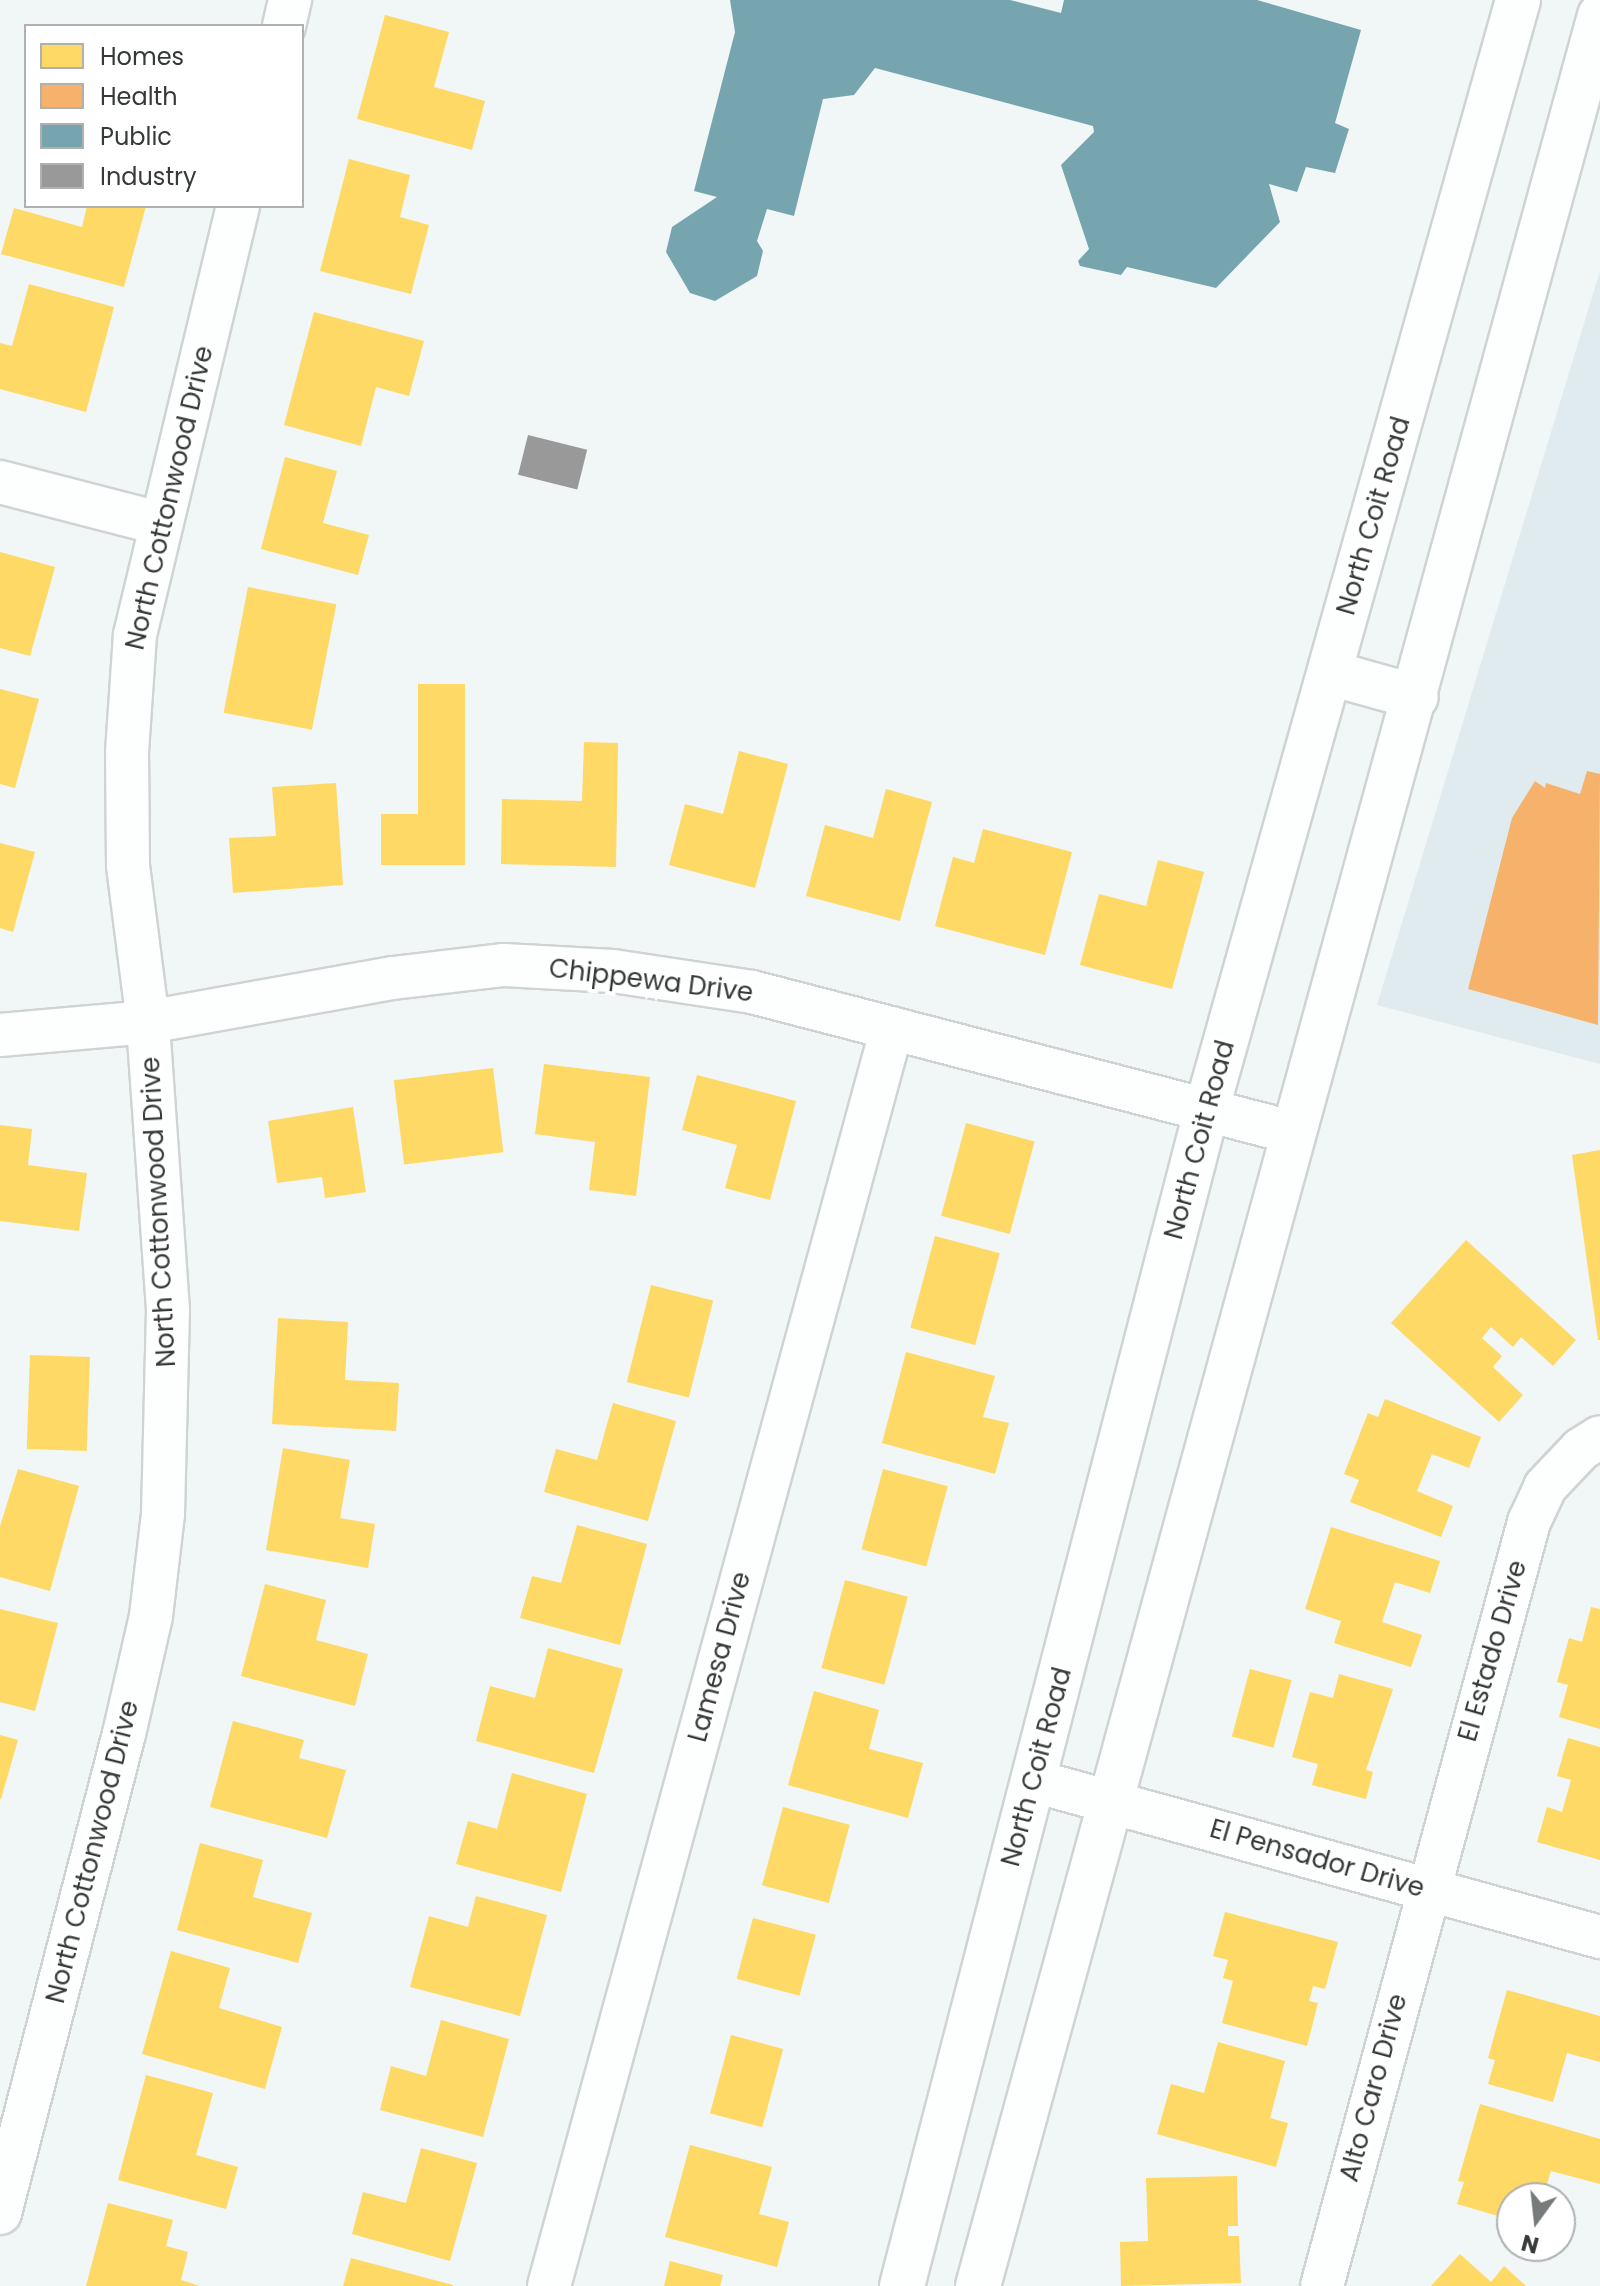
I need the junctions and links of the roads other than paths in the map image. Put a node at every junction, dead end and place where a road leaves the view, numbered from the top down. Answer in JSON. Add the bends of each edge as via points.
{"nodes":[{"id":1,"x":290,"y":0,"type":"edge"},
{"id":2,"x":1518,"y":0,"type":"edge"},
{"id":3,"x":1600,"y":16,"type":"edge"},
{"id":4,"x":284,"y":24,"type":"edge"},
{"id":5,"x":238,"y":208,"type":"edge"},
{"id":6,"x":0,"y":482,"type":"edge"},
{"id":7,"x":159,"y":523,"type":"junction"},
{"id":8,"x":1330,"y":673,"type":"junction"},
{"id":9,"x":1416,"y":697,"type":"junction"},
{"id":10,"x":148,"y":1022,"type":"junction"},
{"id":11,"x":892,"y":1028,"type":"junction"},
{"id":12,"x":0,"y":1035,"type":"edge"},
{"id":13,"x":1207,"y":1108,"type":"junction"},
{"id":14,"x":1291,"y":1132,"type":"junction"},
{"id":15,"x":1600,"y":1437,"type":"edge"},
{"id":16,"x":1034,"y":1781,"type":"junction"},
{"id":17,"x":1110,"y":1802,"type":"junction"},
{"id":18,"x":1426,"y":1890,"type":"junction"},
{"id":19,"x":1600,"y":1937,"type":"edge"},
{"id":20,"x":2,"y":2199,"type":"edge"},
{"id":21,"x":549,"y":2286,"type":"edge"},
{"id":22,"x":902,"y":2286,"type":"edge"},
{"id":23,"x":978,"y":2286,"type":"edge"},
{"id":24,"x":1322,"y":2286,"type":"edge"}],
"edges":[{"from":1,"to":4,"type":"street"},
{"from":2,"to":8,"type":"main road","name":"North Coit Road"},
{"from":3,"to":9,"type":"main road"},
{"from":5,"to":7,"type":"street","name":"North Cottonwood Drive"},
{"from":6,"to":7,"type":"street"},
{"from":7,"to":10,"type":"street","name":"North Cottonwood Drive","via":[[135,635],[127,752],[128,865]]},
{"from":8,"to":9,"type":"main road"},
{"from":8,"to":13,"type":"main road","name":"North Coit Road"},
{"from":9,"to":14,"type":"main road"},
{"from":10,"to":11,"type":"street","name":"Chippewa Drive","via":[[393,978],[504,965],[613,971],[752,992]]},
{"from":10,"to":12,"type":"street","name":"Chippewa Drive"},
{"from":10,"to":20,"type":"street","name":"North Cottonwood Drive","via":[[168,1310],[168,1415],[151,1616]]},
{"from":11,"to":13,"type":"street","name":"Chippewa Drive"},
{"from":11,"to":21,"type":"street","name":"Lamesa Drive"},
{"from":13,"to":14,"type":"street","name":"Chippewa Drive"},
{"from":13,"to":16,"type":"main road","name":"North Coit Road"},
{"from":14,"to":17,"type":"main road"},
{"from":15,"to":18,"type":"street","name":"El Estado Drive","via":[[1545,1487],[1529,1522]]},
{"from":16,"to":17,"type":"street","name":"El Pensador Drive"},
{"from":16,"to":22,"type":"main road","name":"North Coit Road"},
{"from":17,"to":18,"type":"street","name":"El Pensador Drive"},
{"from":17,"to":23,"type":"main road"},
{"from":18,"to":19,"type":"street","name":"El Pensador Drive"},
{"from":18,"to":24,"type":"street","name":"Alto Caro Drive"}]}
